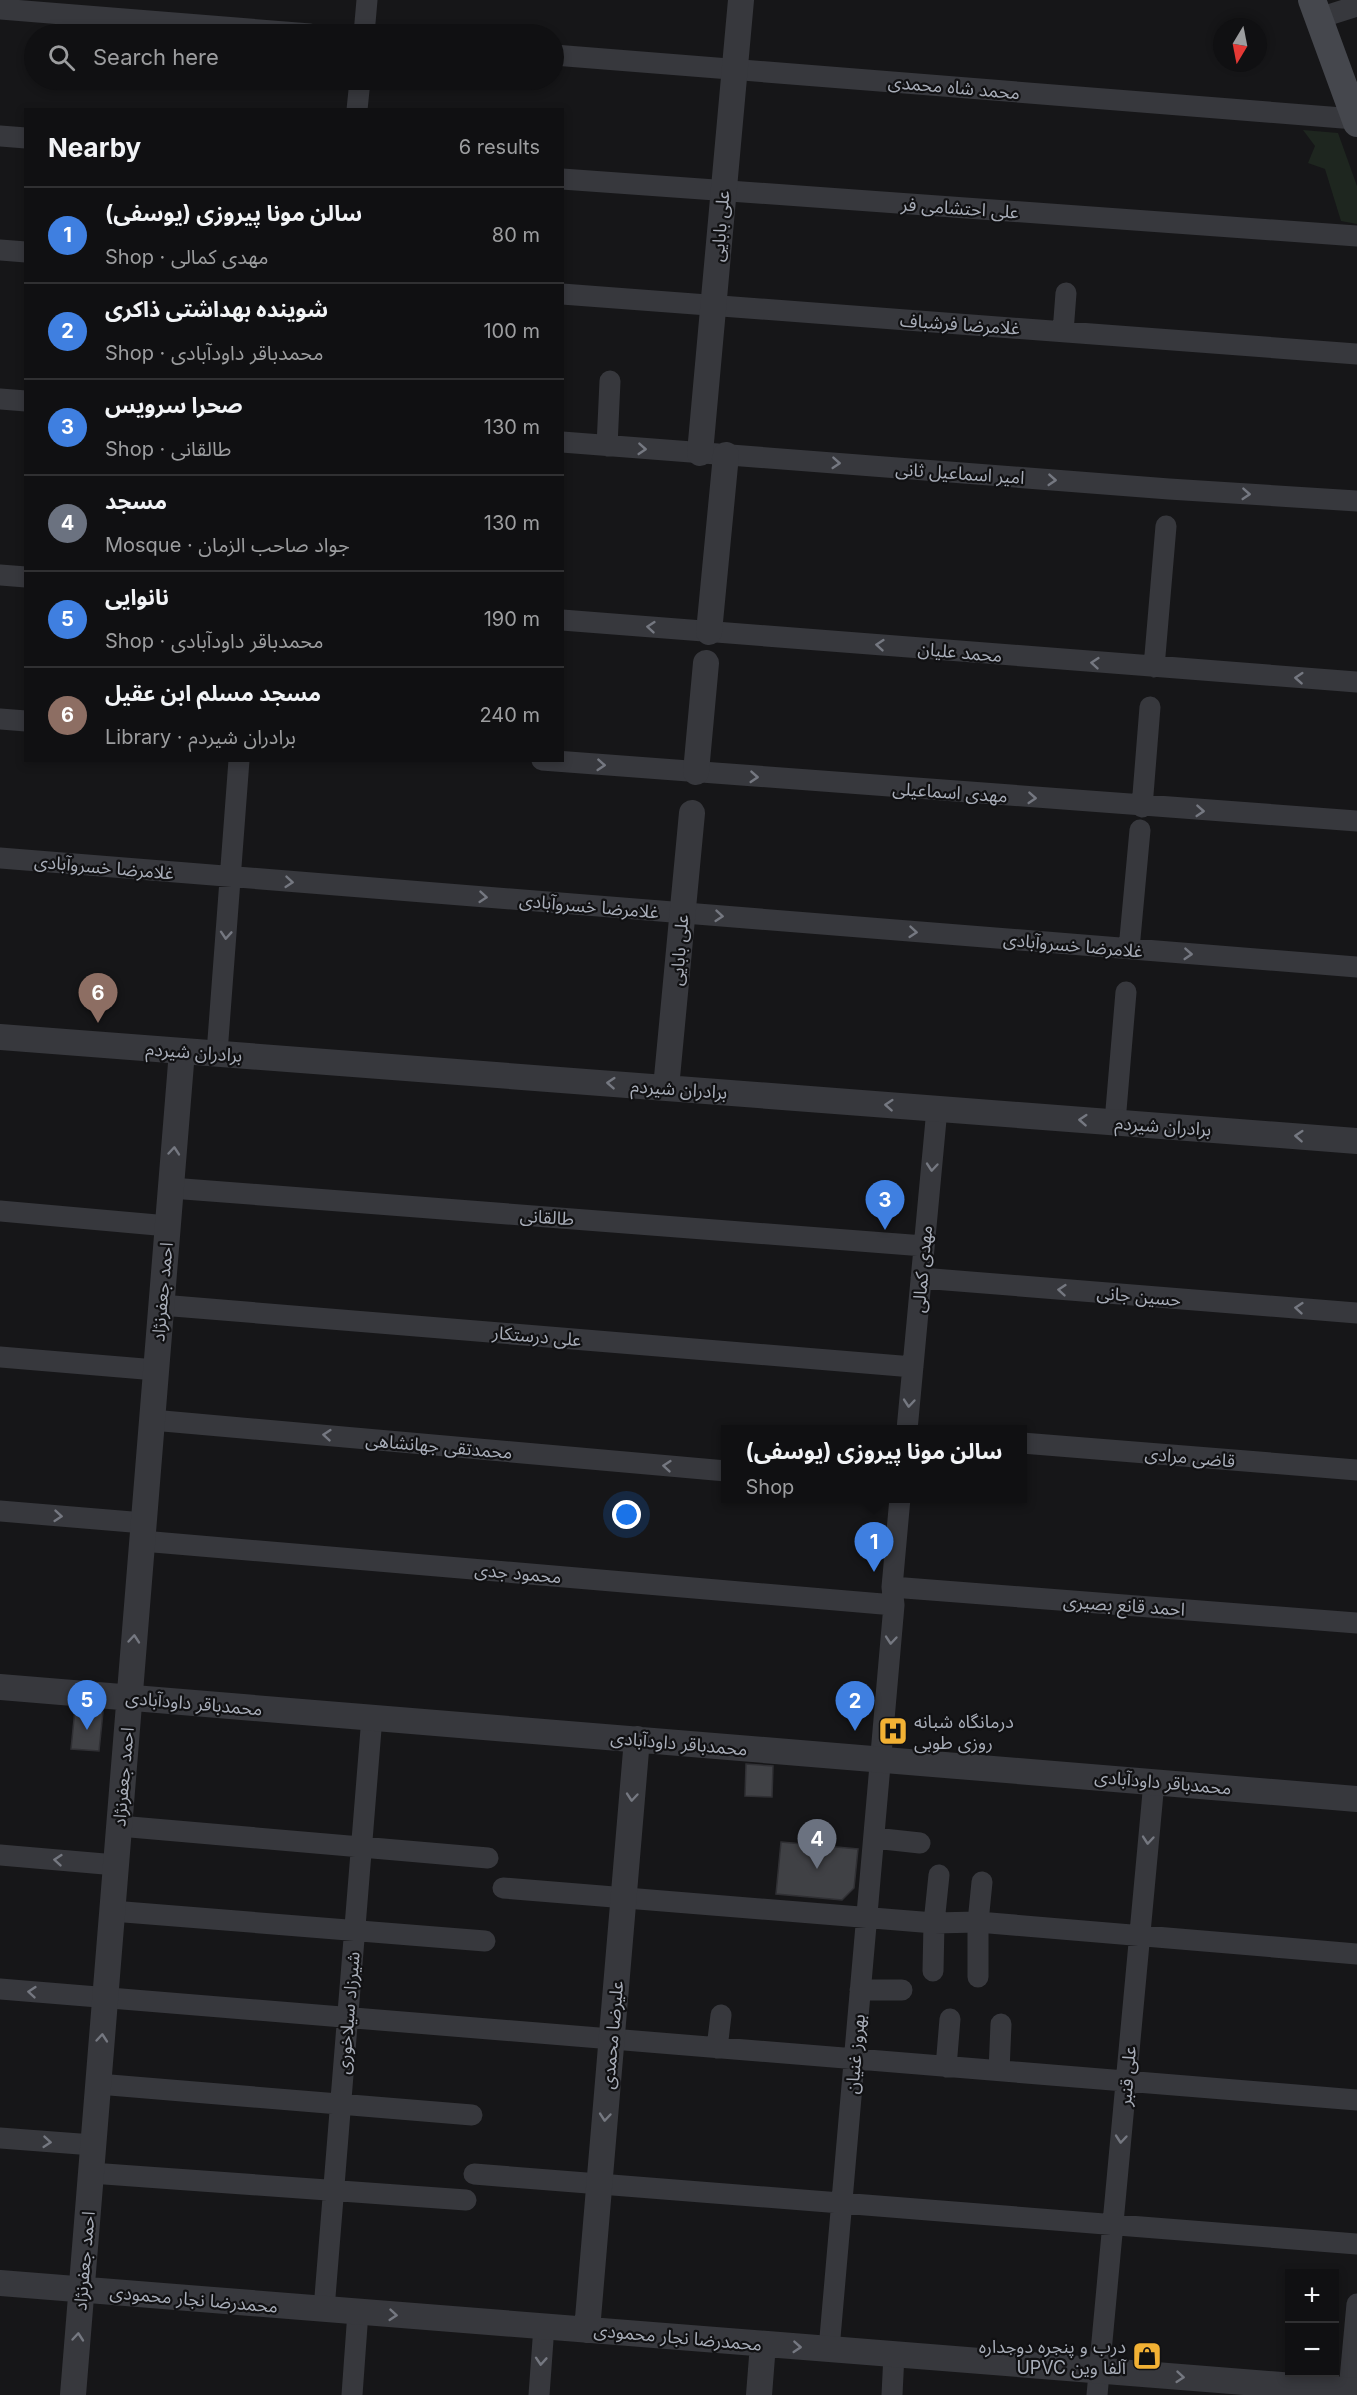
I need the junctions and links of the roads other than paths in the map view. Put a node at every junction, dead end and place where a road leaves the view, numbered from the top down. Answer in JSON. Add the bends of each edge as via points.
{"nodes":[{"id":1,"x":367,"y":0,"type":"edge"},
{"id":2,"x":741,"y":0,"type":"edge"},
{"id":3,"x":1357,"y":6,"type":"edge"},
{"id":4,"x":0,"y":9,"type":"edge"},
{"id":5,"x":1315,"y":9,"type":"edge"},
{"id":6,"x":186,"y":24,"type":"edge"},
{"id":7,"x":365,"y":24,"type":"edge"},
{"id":8,"x":564,"y":56,"type":"edge"},
{"id":9,"x":734,"y":69,"type":"junction"},
{"id":10,"x":359,"y":90,"type":"edge"},
{"id":11,"x":357,"y":108,"type":"edge"},
{"id":12,"x":1355,"y":111,"type":"edge"},
{"id":13,"x":0,"y":136,"type":"edge"},
{"id":14,"x":24,"y":138,"type":"edge"},
{"id":15,"x":564,"y":179,"type":"edge"},
{"id":16,"x":723,"y":191,"type":"junction"},
{"id":17,"x":1357,"y":236,"type":"edge"},
{"id":18,"x":0,"y":250,"type":"edge"},
{"id":19,"x":24,"y":252,"type":"edge"},
{"id":20,"x":1066,"y":293,"type":"dead end"},
{"id":21,"x":564,"y":294,"type":"edge"},
{"id":22,"x":713,"y":306,"type":"junction"},
{"id":23,"x":1063,"y":332,"type":"junction"},
{"id":24,"x":1357,"y":354,"type":"edge"},
{"id":25,"x":610,"y":381,"type":"dead end"},
{"id":26,"x":0,"y":399,"type":"edge"},
{"id":27,"x":24,"y":401,"type":"edge"},
{"id":28,"x":564,"y":442,"type":"edge"},
{"id":29,"x":607,"y":446,"type":"junction"},
{"id":30,"x":700,"y":453,"type":"junction"},
{"id":31,"x":726,"y":455,"type":"junction"},
{"id":32,"x":1357,"y":501,"type":"edge"},
{"id":33,"x":1166,"y":525,"type":"dead end"},
{"id":34,"x":0,"y":575,"type":"edge"},
{"id":35,"x":24,"y":577,"type":"edge"},
{"id":36,"x":564,"y":620,"type":"edge"},
{"id":37,"x":709,"y":632,"type":"junction"},
{"id":38,"x":706,"y":663,"type":"dead end"},
{"id":39,"x":1154,"y":667,"type":"junction"},
{"id":40,"x":1357,"y":682,"type":"edge"},
{"id":41,"x":1150,"y":707,"type":"dead end"},
{"id":42,"x":0,"y":719,"type":"edge"},
{"id":43,"x":24,"y":721,"type":"edge"},
{"id":44,"x":239,"y":762,"type":"edge"},
{"id":45,"x":564,"y":762,"type":"edge"},
{"id":46,"x":696,"y":772,"type":"junction"},
{"id":47,"x":1142,"y":807,"type":"junction"},
{"id":48,"x":692,"y":813,"type":"dead end"},
{"id":49,"x":1357,"y":821,"type":"edge"},
{"id":50,"x":1140,"y":830,"type":"dead end"},
{"id":51,"x":0,"y":858,"type":"edge"},
{"id":52,"x":230,"y":877,"type":"junction"},
{"id":53,"x":682,"y":913,"type":"junction"},
{"id":54,"x":1130,"y":950,"type":"junction"},
{"id":55,"x":1357,"y":967,"type":"edge"},
{"id":56,"x":1126,"y":992,"type":"dead end"},
{"id":57,"x":0,"y":1037,"type":"edge"},
{"id":58,"x":182,"y":1051,"type":"junction"},
{"id":59,"x":217,"y":1053,"type":"junction"},
{"id":60,"x":666,"y":1088,"type":"junction"},
{"id":61,"x":937,"y":1108,"type":"junction"},
{"id":62,"x":1115,"y":1122,"type":"junction"},
{"id":63,"x":1357,"y":1141,"type":"edge"},
{"id":64,"x":171,"y":1188,"type":"junction"},
{"id":65,"x":0,"y":1211,"type":"edge"},
{"id":66,"x":168,"y":1226,"type":"junction"},
{"id":67,"x":924,"y":1246,"type":"junction"},
{"id":68,"x":921,"y":1278,"type":"junction"},
{"id":69,"x":161,"y":1305,"type":"junction"},
{"id":70,"x":1357,"y":1313,"type":"edge"},
{"id":71,"x":0,"y":1357,"type":"edge"},
{"id":72,"x":913,"y":1367,"type":"junction"},
{"id":73,"x":156,"y":1370,"type":"junction"},
{"id":74,"x":152,"y":1420,"type":"junction"},
{"id":75,"x":907,"y":1425,"type":"edge"},
{"id":76,"x":1027,"y":1443,"type":"edge"},
{"id":77,"x":1357,"y":1470,"type":"edge"},
{"id":78,"x":721,"y":1472,"type":"edge"},
{"id":79,"x":900,"y":1503,"type":"edge"},
{"id":80,"x":0,"y":1511,"type":"edge"},
{"id":81,"x":143,"y":1532,"type":"junction"},
{"id":82,"x":893,"y":1596,"type":"junction"},
{"id":83,"x":1357,"y":1623,"type":"edge"},
{"id":84,"x":0,"y":1686,"type":"edge"},
{"id":85,"x":129,"y":1697,"type":"junction"},
{"id":86,"x":372,"y":1717,"type":"junction"},
{"id":87,"x":637,"y":1739,"type":"junction"},
{"id":88,"x":881,"y":1759,"type":"junction"},
{"id":89,"x":1154,"y":1782,"type":"junction"},
{"id":90,"x":1357,"y":1798,"type":"edge"},
{"id":91,"x":119,"y":1826,"type":"junction"},
{"id":92,"x":874,"y":1838,"type":"junction"},
{"id":93,"x":920,"y":1843,"type":"dead end"},
{"id":94,"x":361,"y":1847,"type":"junction"},
{"id":95,"x":0,"y":1855,"type":"edge"},
{"id":96,"x":488,"y":1858,"type":"dead end"},
{"id":97,"x":116,"y":1865,"type":"junction"},
{"id":98,"x":939,"y":1875,"type":"dead end"},
{"id":99,"x":982,"y":1882,"type":"dead end"},
{"id":100,"x":503,"y":1888,"type":"dead end"},
{"id":101,"x":624,"y":1897,"type":"junction"},
{"id":102,"x":112,"y":1911,"type":"junction"},
{"id":103,"x":867,"y":1916,"type":"junction"},
{"id":104,"x":978,"y":1922,"type":"junction"},
{"id":105,"x":934,"y":1923,"type":"junction"},
{"id":106,"x":355,"y":1930,"type":"junction"},
{"id":107,"x":1139,"y":1938,"type":"junction"},
{"id":108,"x":485,"y":1941,"type":"dead end"},
{"id":109,"x":1357,"y":1954,"type":"edge"},
{"id":110,"x":933,"y":1971,"type":"dead end"},
{"id":111,"x":978,"y":1977,"type":"dead end"},
{"id":112,"x":0,"y":1989,"type":"edge"},
{"id":113,"x":860,"y":1990,"type":"junction"},
{"id":114,"x":902,"y":1990,"type":"dead end"},
{"id":115,"x":105,"y":1998,"type":"junction"},
{"id":116,"x":721,"y":2014,"type":"dead end"},
{"id":117,"x":347,"y":2018,"type":"junction"},
{"id":118,"x":950,"y":2019,"type":"dead end"},
{"id":119,"x":1001,"y":2024,"type":"dead end"},
{"id":120,"x":612,"y":2039,"type":"junction"},
{"id":121,"x":717,"y":2048,"type":"junction"},
{"id":122,"x":854,"y":2059,"type":"junction"},
{"id":123,"x":946,"y":2067,"type":"junction"},
{"id":124,"x":999,"y":2071,"type":"junction"},
{"id":125,"x":1126,"y":2082,"type":"junction"},
{"id":126,"x":98,"y":2084,"type":"junction"},
{"id":127,"x":1357,"y":2100,"type":"edge"},
{"id":128,"x":341,"y":2104,"type":"junction"},
{"id":129,"x":472,"y":2115,"type":"dead end"},
{"id":130,"x":0,"y":2138,"type":"edge"},
{"id":131,"x":93,"y":2145,"type":"junction"},
{"id":132,"x":91,"y":2173,"type":"junction"},
{"id":133,"x":474,"y":2175,"type":"dead end"},
{"id":134,"x":599,"y":2184,"type":"junction"},
{"id":135,"x":333,"y":2190,"type":"junction"},
{"id":136,"x":466,"y":2200,"type":"dead end"},
{"id":137,"x":842,"y":2204,"type":"junction"},
{"id":138,"x":1113,"y":2225,"type":"junction"},
{"id":139,"x":1357,"y":2244,"type":"edge"},
{"id":140,"x":0,"y":2283,"type":"edge"},
{"id":141,"x":82,"y":2290,"type":"junction"},
{"id":142,"x":1357,"y":2304,"type":"edge"},
{"id":143,"x":324,"y":2309,"type":"junction"},
{"id":144,"x":358,"y":2312,"type":"junction"},
{"id":145,"x":544,"y":2326,"type":"junction"},
{"id":146,"x":587,"y":2330,"type":"junction"},
{"id":147,"x":763,"y":2344,"type":"junction"},
{"id":148,"x":829,"y":2349,"type":"junction"},
{"id":149,"x":894,"y":2354,"type":"junction"},
{"id":150,"x":1099,"y":2383,"type":"edge"},
{"id":151,"x":1279,"y":2390,"type":"edge"},
{"id":152,"x":1353,"y":2390,"type":"edge"},
{"id":153,"x":73,"y":2395,"type":"edge"},
{"id":154,"x":352,"y":2395,"type":"edge"},
{"id":155,"x":538,"y":2395,"type":"edge"},
{"id":156,"x":759,"y":2395,"type":"edge"},
{"id":157,"x":892,"y":2395,"type":"edge"}],
"edges":[{"from":1,"to":7,"type":"street"},
{"from":2,"to":9,"type":"street","name":"علی بابایی"},
{"from":3,"to":5,"type":"street"},
{"from":4,"to":6,"type":"street"},
{"from":5,"to":12,"type":"main road"},
{"from":8,"to":9,"type":"street","name":"محمد شاه محمدی"},
{"from":9,"to":12,"type":"street","name":"محمد شاه محمدی"},
{"from":9,"to":16,"type":"street","name":"علی بابایی"},
{"from":10,"to":11,"type":"street"},
{"from":13,"to":14,"type":"street"},
{"from":15,"to":16,"type":"street","name":"علی احتشامی فر"},
{"from":16,"to":17,"type":"street","name":"علی احتشامی فر"},
{"from":16,"to":22,"type":"street","name":"علی بابایی"},
{"from":18,"to":19,"type":"street"},
{"from":20,"to":23,"type":"street"},
{"from":21,"to":22,"type":"street","name":"غلامرضا فرشباف"},
{"from":22,"to":23,"type":"street","name":"غلامرضا فرشباف"},
{"from":22,"to":30,"type":"street","name":"علی بابایی"},
{"from":23,"to":24,"type":"street","name":"غلامرضا فرشباف"},
{"from":25,"to":29,"type":"street"},
{"from":26,"to":27,"type":"street"},
{"from":28,"to":29,"type":"street","name":"امیر اسماعیل ثانی"},
{"from":29,"to":30,"type":"street","name":"امیر اسماعیل ثانی","one_way":true},
{"from":30,"to":31,"type":"street","name":"امیر اسماعیل ثانی"},
{"from":31,"to":32,"type":"street","name":"امیر اسماعیل ثانی","one_way":true},
{"from":31,"to":37,"type":"street"},
{"from":33,"to":39,"type":"street"},
{"from":34,"to":35,"type":"street"},
{"from":37,"to":36,"type":"street","name":"محمد علیان","one_way":true},
{"from":39,"to":37,"type":"street","name":"محمد علیان","one_way":true},
{"from":38,"to":46,"type":"street"},
{"from":40,"to":39,"type":"street","name":"محمد علیان","one_way":true},
{"from":41,"to":47,"type":"street"},
{"from":42,"to":43,"type":"street"},
{"from":44,"to":52,"type":"street"},
{"from":45,"to":46,"type":"street","name":"مهدی اسماعیلی","one_way":true},
{"from":46,"to":47,"type":"street","name":"مهدی اسماعیلی","one_way":true},
{"from":47,"to":49,"type":"street","name":"مهدی اسماعیلی","one_way":true},
{"from":48,"to":53,"type":"street","name":"علی بابایی"},
{"from":50,"to":54,"type":"street"},
{"from":51,"to":52,"type":"street","name":"غلامرضا خسروآبادی"},
{"from":52,"to":53,"type":"street","name":"غلامرضا خسروآبادی","one_way":true},
{"from":52,"to":59,"type":"street","one_way":true},
{"from":53,"to":54,"type":"street","name":"غلامرضا خسروآبادی","one_way":true},
{"from":53,"to":60,"type":"street","name":"علی بابایی"},
{"from":54,"to":55,"type":"street","name":"غلامرضا خسروآبادی","one_way":true},
{"from":56,"to":62,"type":"street"},
{"from":57,"to":58,"type":"street","name":"برادران شیردم"},
{"from":58,"to":59,"type":"street","name":"برادران شیردم"},
{"from":64,"to":58,"type":"street","name":"احمد جعفرنژاد","one_way":true},
{"from":60,"to":59,"type":"street","name":"برادران شیردم","one_way":true},
{"from":61,"to":60,"type":"street","name":"برادران شیردم","one_way":true},
{"from":62,"to":61,"type":"street","name":"برادران شیردم","one_way":true},
{"from":61,"to":67,"type":"street","name":"مهدی کمالی","one_way":true},
{"from":63,"to":62,"type":"street","name":"برادران شیردم","one_way":true},
{"from":64,"to":66,"type":"street","name":"احمد جعفرنژاد"},
{"from":64,"to":67,"type":"street","name":"طالقانی"},
{"from":65,"to":66,"type":"street"},
{"from":66,"to":69,"type":"street","name":"احمد جعفرنژاد"},
{"from":67,"to":68,"type":"street","name":"مهدی کمالی"},
{"from":70,"to":68,"type":"street","name":"حسین جانی","one_way":true},
{"from":68,"to":72,"type":"street","name":"مهدی کمالی"},
{"from":69,"to":72,"type":"street","name":"علی درستکار"},
{"from":69,"to":73,"type":"street","name":"احمد جعفرنژاد"},
{"from":71,"to":73,"type":"street"},
{"from":72,"to":75,"type":"street","name":"مهدی کمالی","one_way":true},
{"from":73,"to":74,"type":"street","name":"احمد جعفرنژاد"},
{"from":78,"to":74,"type":"street","name":"محمدتقی جهانشاهی","one_way":true},
{"from":74,"to":81,"type":"street","name":"احمد جعفرنژاد"},
{"from":76,"to":77,"type":"street","name":"قاضی مرادی"},
{"from":79,"to":82,"type":"street"},
{"from":80,"to":81,"type":"street","name":"محمود جدی","one_way":true},
{"from":81,"to":82,"type":"street","name":"محمود جدی"},
{"from":85,"to":81,"type":"street","name":"احمد جعفرنژاد","one_way":true},
{"from":82,"to":83,"type":"street","name":"احمد قانع بصیری"},
{"from":82,"to":88,"type":"street","one_way":true},
{"from":84,"to":85,"type":"street","name":"محمدباقر داودآبادی"},
{"from":85,"to":86,"type":"street","name":"محمدباقر داودآبادی"},
{"from":85,"to":91,"type":"street","name":"احمد جعفرنژاد"},
{"from":86,"to":87,"type":"street","name":"محمدباقر داودآبادی"},
{"from":86,"to":94,"type":"street","name":"شیرزاد سیلاخوری"},
{"from":87,"to":88,"type":"street","name":"محمدباقر داودآبادی"},
{"from":87,"to":101,"type":"street","name":"علیرضا محمدی","one_way":true},
{"from":88,"to":89,"type":"street","name":"محمدباقر داودآبادی"},
{"from":88,"to":92,"type":"street","name":"بهروز غنیان"},
{"from":89,"to":90,"type":"street","name":"محمدباقر داودآبادی"},
{"from":89,"to":107,"type":"street","name":"علی قنبر","one_way":true},
{"from":91,"to":94,"type":"street"},
{"from":91,"to":97,"type":"street","name":"احمد جعفرنژاد"},
{"from":92,"to":93,"type":"street"},
{"from":92,"to":103,"type":"street","name":"بهروز غنیان"},
{"from":94,"to":96,"type":"street"},
{"from":94,"to":106,"type":"street","name":"شیرزاد سیلاخوری"},
{"from":97,"to":95,"type":"street","one_way":true},
{"from":97,"to":102,"type":"street","name":"احمد جعفرنژاد"},
{"from":98,"to":105,"type":"street"},
{"from":99,"to":104,"type":"street"},
{"from":100,"to":101,"type":"street"},
{"from":101,"to":103,"type":"street"},
{"from":101,"to":120,"type":"street","name":"علیرضا محمدی"},
{"from":102,"to":106,"type":"street"},
{"from":102,"to":115,"type":"street","name":"احمد جعفرنژاد"},
{"from":103,"to":105,"type":"street"},
{"from":103,"to":113,"type":"street","name":"بهروز غنیان"},
{"from":104,"to":105,"type":"street"},
{"from":104,"to":107,"type":"street"},
{"from":104,"to":111,"type":"street"},
{"from":105,"to":110,"type":"street"},
{"from":106,"to":108,"type":"street"},
{"from":106,"to":117,"type":"street","name":"شیرزاد سیلاخوری"},
{"from":107,"to":109,"type":"street"},
{"from":107,"to":125,"type":"street","name":"علی قنبر"},
{"from":115,"to":112,"type":"street","one_way":true},
{"from":113,"to":114,"type":"street"},
{"from":113,"to":122,"type":"street","name":"بهروز غنیان"},
{"from":115,"to":117,"type":"street"},
{"from":126,"to":115,"type":"street","name":"احمد جعفرنژاد","one_way":true},
{"from":116,"to":121,"type":"street"},
{"from":117,"to":120,"type":"street"},
{"from":117,"to":128,"type":"street","name":"شیرزاد سیلاخوری"},
{"from":118,"to":123,"type":"street"},
{"from":119,"to":124,"type":"street"},
{"from":120,"to":121,"type":"street"},
{"from":120,"to":134,"type":"street","name":"علیرضا محمدی","one_way":true},
{"from":121,"to":122,"type":"street"},
{"from":122,"to":123,"type":"street"},
{"from":122,"to":137,"type":"street","name":"بهروز غنیان"},
{"from":123,"to":124,"type":"street"},
{"from":124,"to":125,"type":"street"},
{"from":125,"to":127,"type":"street"},
{"from":125,"to":138,"type":"street","name":"علی قنبر","one_way":true},
{"from":126,"to":128,"type":"street"},
{"from":126,"to":131,"type":"street","name":"احمد جعفرنژاد"},
{"from":128,"to":129,"type":"street"},
{"from":128,"to":135,"type":"street","name":"شیرزاد سیلاخوری"},
{"from":130,"to":131,"type":"street","one_way":true},
{"from":131,"to":132,"type":"street","name":"احمد جعفرنژاد"},
{"from":132,"to":135,"type":"street"},
{"from":132,"to":141,"type":"street","name":"احمد جعفرنژاد"},
{"from":133,"to":134,"type":"street"},
{"from":134,"to":137,"type":"street"},
{"from":134,"to":146,"type":"street","name":"علیرضا محمدی"},
{"from":135,"to":136,"type":"street"},
{"from":135,"to":143,"type":"street","name":"شیرزاد سیلاخوری"},
{"from":137,"to":138,"type":"street"},
{"from":137,"to":148,"type":"street","name":"بهروز غنیان"},
{"from":138,"to":139,"type":"street"},
{"from":138,"to":150,"type":"street","name":"علی قنبر"},
{"from":140,"to":141,"type":"street","name":"محمدرضا نجار محمودی"},
{"from":141,"to":143,"type":"street","name":"محمدرضا نجار محمودی"},
{"from":153,"to":141,"type":"street","name":"احمد جعفرنژاد","one_way":true},
{"from":142,"to":152,"type":"street"},
{"from":143,"to":144,"type":"street","name":"محمدرضا نجار محمودی"},
{"from":144,"to":145,"type":"street","name":"محمدرضا نجار محمودی","one_way":true},
{"from":144,"to":154,"type":"street"},
{"from":145,"to":146,"type":"street","name":"محمدرضا نجار محمودی"},
{"from":145,"to":155,"type":"street","one_way":true},
{"from":146,"to":147,"type":"street","name":"محمدرضا نجار محمودی"},
{"from":147,"to":148,"type":"street","name":"محمدرضا نجار محمودی","one_way":true},
{"from":147,"to":156,"type":"street"},
{"from":148,"to":149,"type":"street","name":"محمدرضا نجار محمودی"},
{"from":149,"to":150,"type":"street","name":"محمدرضا نجار محمودی"},
{"from":149,"to":157,"type":"street"},
{"from":150,"to":151,"type":"street","name":"محمدرضا نجار محمودی","one_way":true},
{"from":151,"to":152,"type":"street","name":"محمدرضا نجار محمودی"}]}
